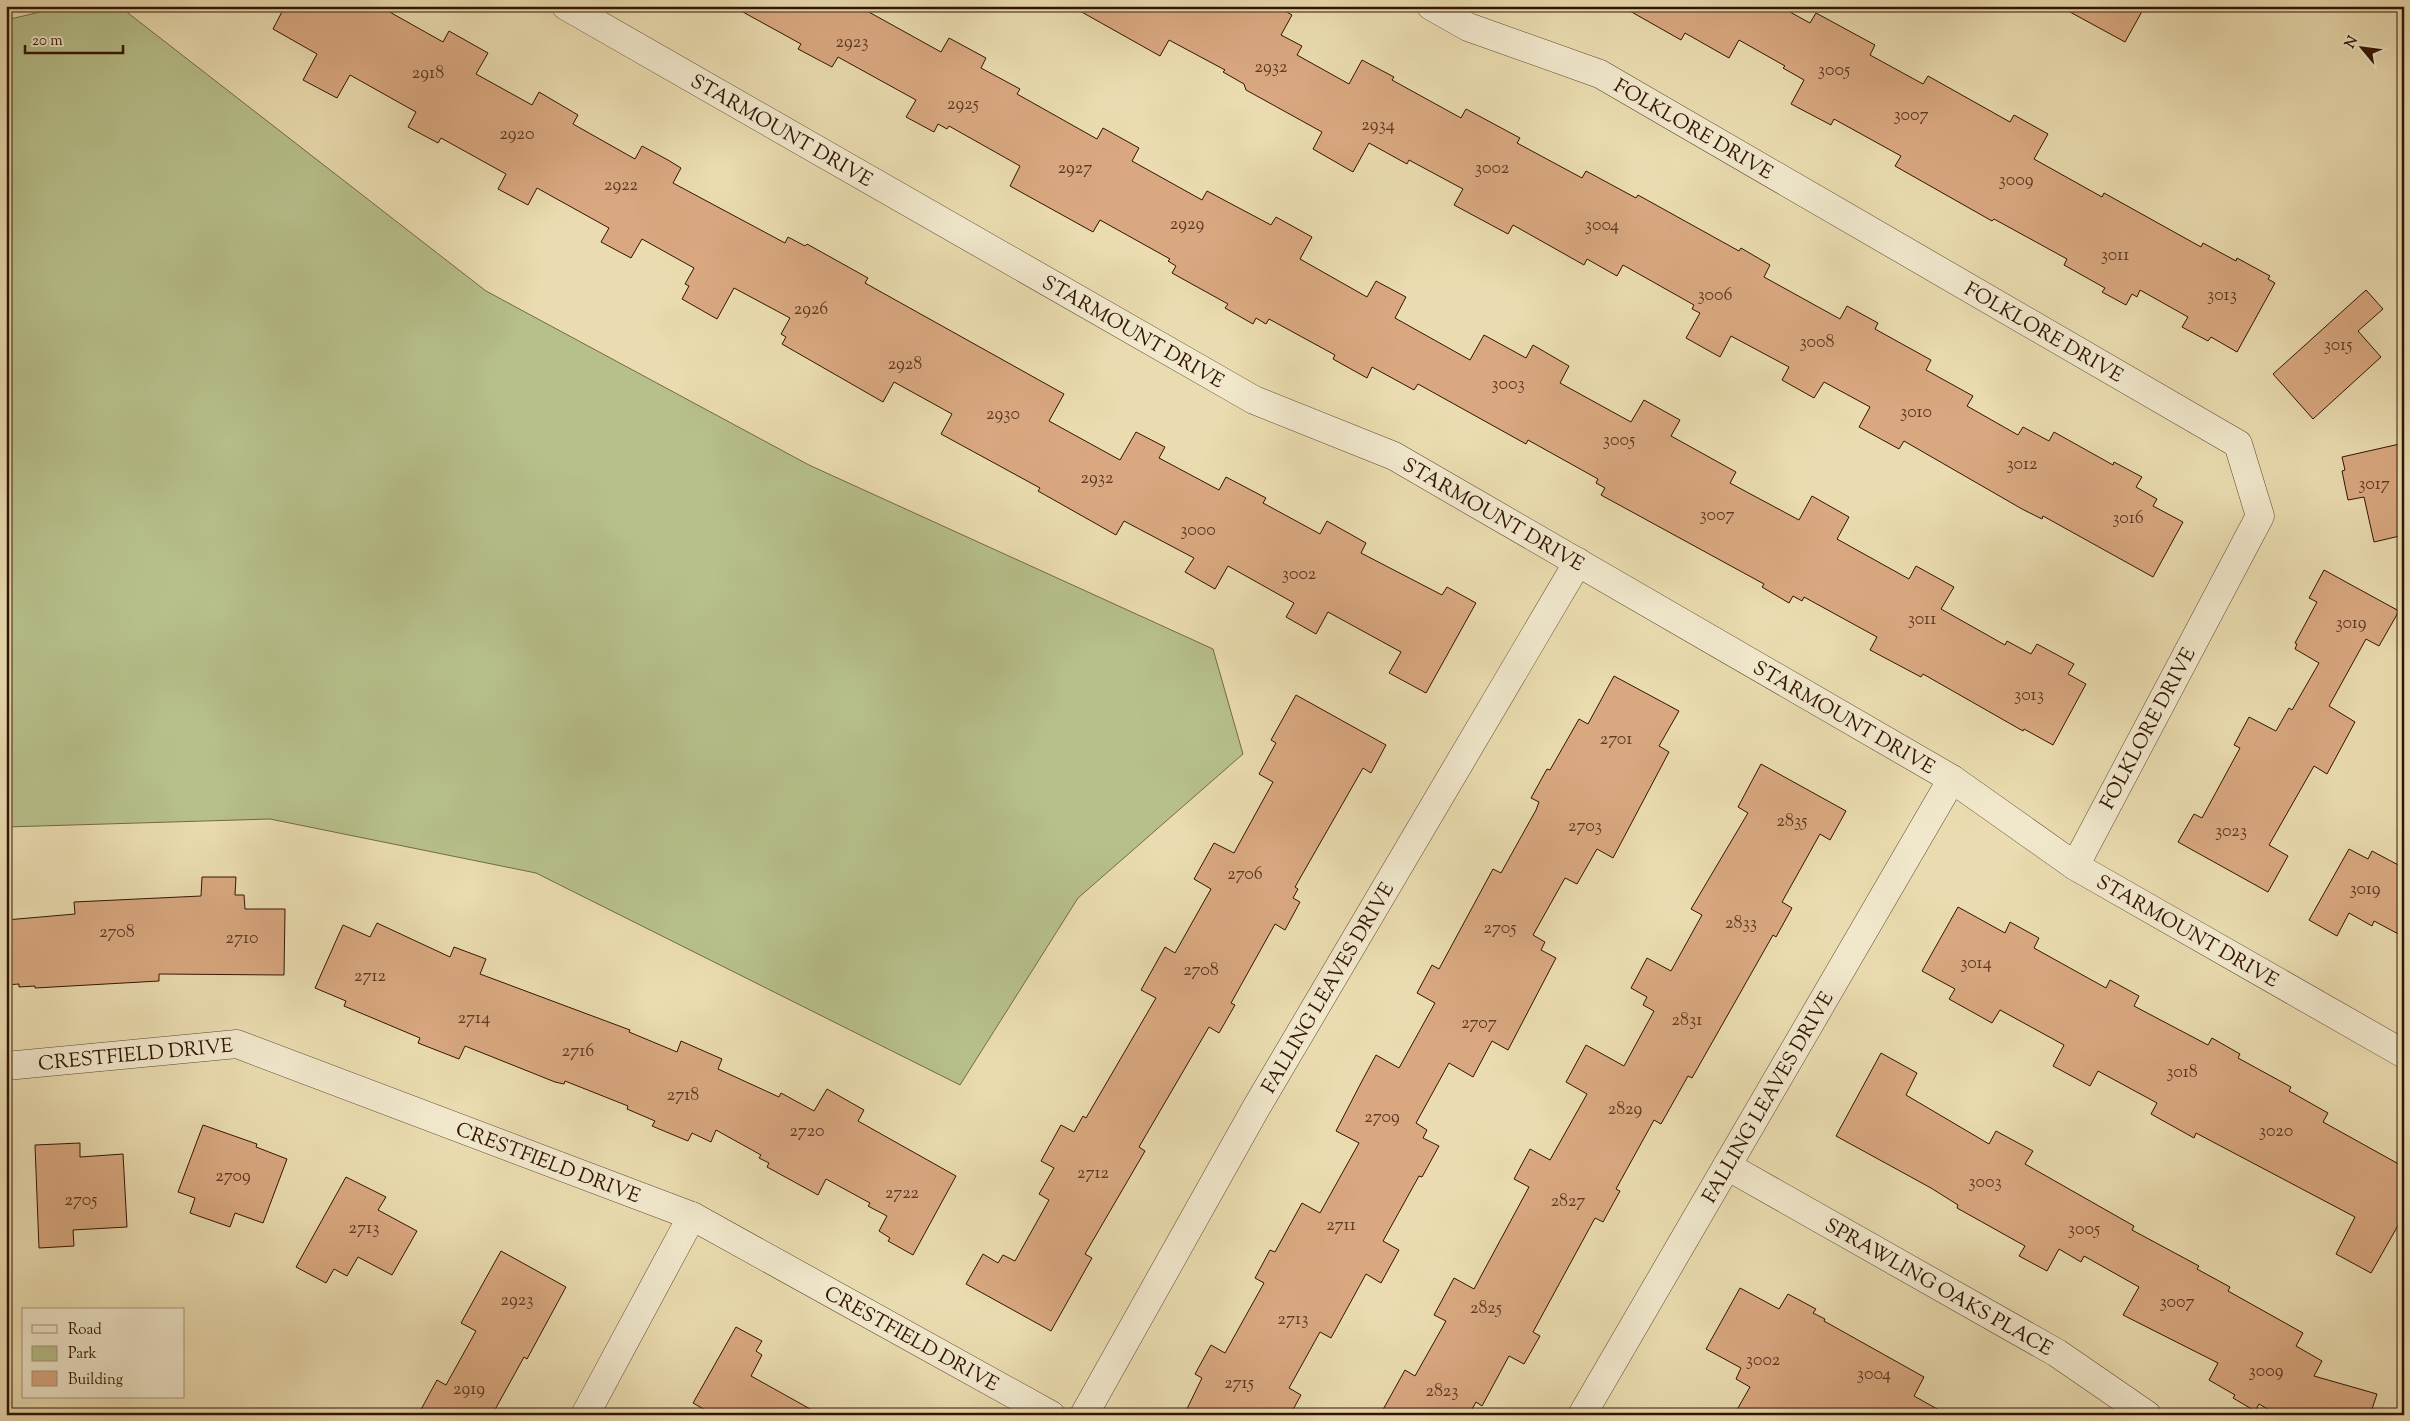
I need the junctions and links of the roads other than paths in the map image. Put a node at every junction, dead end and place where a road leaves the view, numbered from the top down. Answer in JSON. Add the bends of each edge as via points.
{"nodes":[{"id":1,"x":566,"y":6,"type":"edge"},
{"id":2,"x":1431,"y":6,"type":"edge"},
{"id":3,"x":1578,"y":562,"type":"junction"},
{"id":4,"x":1952,"y":779,"type":"junction"},
{"id":5,"x":2075,"y":866,"type":"junction"},
{"id":6,"x":2404,"y":1054,"type":"edge"},
{"id":7,"x":6,"y":1066,"type":"edge"},
{"id":8,"x":1727,"y":1166,"type":"junction"},
{"id":9,"x":692,"y":1216,"type":"junction"},
{"id":10,"x":585,"y":1415,"type":"edge"},
{"id":11,"x":1051,"y":1415,"type":"edge"},
{"id":12,"x":1084,"y":1415,"type":"edge"},
{"id":13,"x":1582,"y":1415,"type":"edge"},
{"id":14,"x":2147,"y":1415,"type":"edge"}],
"edges":[{"from":1,"to":3,"type":"street","name":"STARMOUNT DRIVE","via":[[1254,400],[1394,456]]},
{"from":2,"to":5,"type":"street","name":"FOLKLORE DRIVE","via":[[1468,27],[1600,74],[2238,444],[2260,516]]},
{"from":3,"to":4,"type":"street","name":"STARMOUNT DRIVE"},
{"from":3,"to":12,"type":"street","name":"FALLING LEAVES DRIVE","via":[[1256,1108]]},
{"from":4,"to":5,"type":"street","name":"STARMOUNT DRIVE"},
{"from":4,"to":8,"type":"street","name":"FALLING LEAVES DRIVE"},
{"from":5,"to":6,"type":"street","name":"STARMOUNT DRIVE"},
{"from":7,"to":9,"type":"street","name":"CRESTFIELD DRIVE","via":[[237,1044]]},
{"from":8,"to":13,"type":"street","name":"FALLING LEAVES DRIVE"},
{"from":8,"to":14,"type":"street","name":"SPRAWLING OAKS PLACE","via":[[2057,1353]]},
{"from":9,"to":10,"type":"street"},
{"from":9,"to":11,"type":"street","name":"CRESTFIELD DRIVE"}]}
